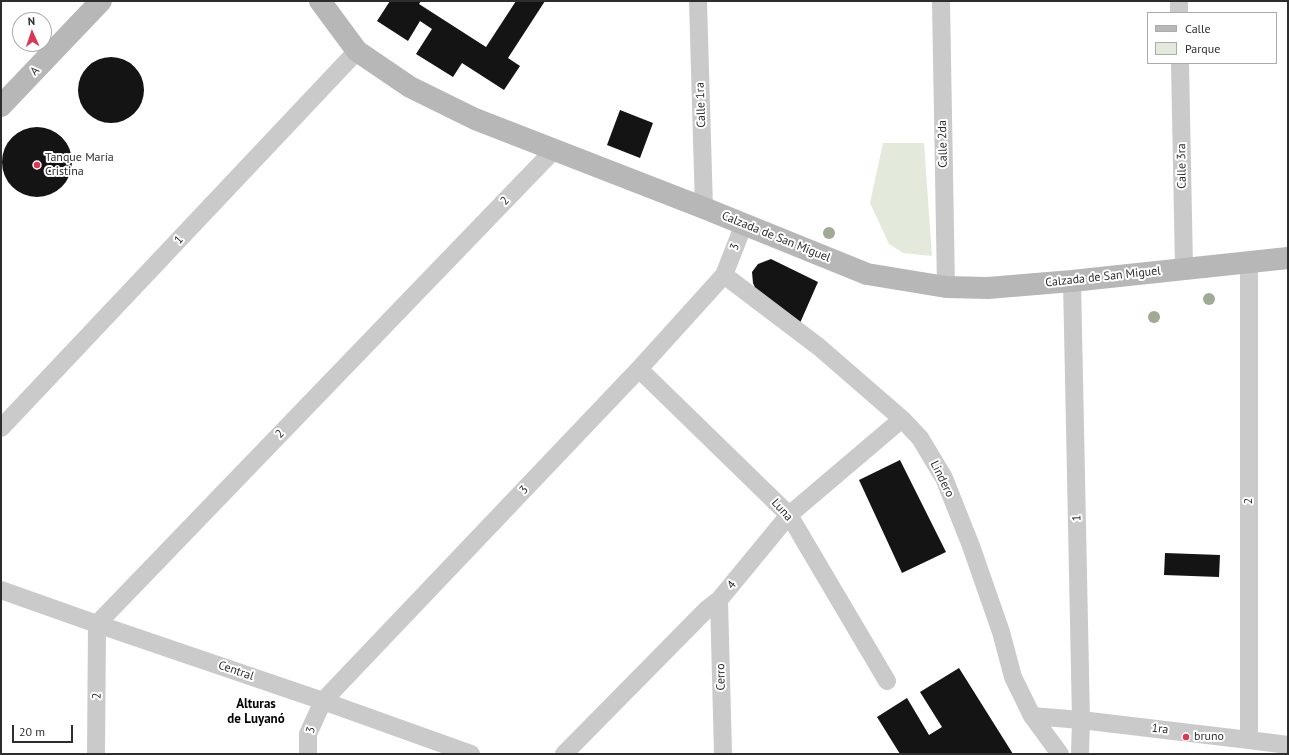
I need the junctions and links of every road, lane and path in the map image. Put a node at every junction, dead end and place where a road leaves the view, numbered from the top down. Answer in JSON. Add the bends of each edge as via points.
{"nodes":[{"id":1,"x":101,"y":1,"type":"edge"},
{"id":2,"x":320,"y":1,"type":"edge"},
{"id":3,"x":698,"y":1,"type":"edge"},
{"id":4,"x":941,"y":1,"type":"edge"},
{"id":5,"x":1179,"y":1,"type":"edge"},
{"id":6,"x":1179,"y":12,"type":"edge"},
{"id":7,"x":357,"y":51,"type":"junction"},
{"id":8,"x":1180,"y":64,"type":"edge"},
{"id":9,"x":1,"y":106,"type":"edge"},
{"id":10,"x":554,"y":150,"type":"junction"},
{"id":11,"x":704,"y":208,"type":"junction"},
{"id":12,"x":744,"y":224,"type":"junction"},
{"id":13,"x":1288,"y":258,"type":"edge"},
{"id":14,"x":1249,"y":262,"type":"junction"},
{"id":15,"x":1184,"y":268,"type":"junction"},
{"id":16,"x":724,"y":275,"type":"junction"},
{"id":17,"x":1072,"y":281,"type":"junction"},
{"id":18,"x":946,"y":287,"type":"junction"},
{"id":19,"x":639,"y":369,"type":"junction"},
{"id":20,"x":902,"y":419,"type":"junction"},
{"id":21,"x":1,"y":428,"type":"edge"},
{"id":22,"x":789,"y":516,"type":"junction"},
{"id":23,"x":1,"y":590,"type":"edge"},
{"id":24,"x":719,"y":600,"type":"junction"},
{"id":25,"x":97,"y":624,"type":"junction"},
{"id":26,"x":887,"y":681,"type":"dead end"},
{"id":27,"x":323,"y":701,"type":"junction"},
{"id":28,"x":1032,"y":716,"type":"junction"},
{"id":29,"x":1080,"y":720,"type":"junction"},
{"id":30,"x":1249,"y":740,"type":"junction"},
{"id":31,"x":1288,"y":745,"type":"edge"},
{"id":32,"x":96,"y":754,"type":"edge"},
{"id":33,"x":308,"y":754,"type":"edge"},
{"id":34,"x":471,"y":754,"type":"edge"},
{"id":35,"x":564,"y":754,"type":"edge"},
{"id":36,"x":723,"y":754,"type":"edge"},
{"id":37,"x":1060,"y":754,"type":"edge"},
{"id":38,"x":1080,"y":754,"type":"edge"}],
"edges":[{"from":1,"to":9,"type":"main road","name":"A"},
{"from":2,"to":7,"type":"main road","name":"Calzada de San Miguel"},
{"from":3,"to":11,"type":"street","name":"Calle 1ra"},
{"from":4,"to":18,"type":"street","name":"Calle 2da"},
{"from":5,"to":6,"type":"street"},
{"from":7,"to":10,"type":"main road","name":"Calzada de San Miguel","via":[[410,87],[475,119]]},
{"from":7,"to":21,"type":"street","name":"1"},
{"from":8,"to":15,"type":"street","name":"Calle 3ra"},
{"from":10,"to":11,"type":"main road","name":"Calzada de San Miguel"},
{"from":10,"to":25,"type":"street","name":"2"},
{"from":11,"to":12,"type":"main road","name":"Calzada de San Miguel"},
{"from":12,"to":16,"type":"street","name":"3"},
{"from":12,"to":18,"type":"main road","name":"Calzada de San Miguel","via":[[867,274]]},
{"from":13,"to":14,"type":"main road","name":"Calzada de San Miguel"},
{"from":14,"to":15,"type":"main road","name":"Calzada de San Miguel"},
{"from":14,"to":30,"type":"street","name":"2"},
{"from":15,"to":17,"type":"main road","name":"Calzada de San Miguel"},
{"from":16,"to":19,"type":"street","name":"3"},
{"from":16,"to":20,"type":"street","name":"Lindero","via":[[819,347]]},
{"from":17,"to":18,"type":"main road","name":"Calzada de San Miguel","via":[[988,288]]},
{"from":17,"to":29,"type":"street","name":"1"},
{"from":19,"to":22,"type":"street","name":"Luna"},
{"from":19,"to":27,"type":"street","name":"3"},
{"from":20,"to":22,"type":"street","name":"4"},
{"from":20,"to":28,"type":"street","name":"Lindero","via":[[920,438],[944,478],[999,625],[1013,677]]},
{"from":22,"to":24,"type":"street","name":"4"},
{"from":22,"to":26,"type":"street","name":"Luna"},
{"from":23,"to":25,"type":"street","name":"Central"},
{"from":24,"to":35,"type":"street","name":"4","via":[[706,610]]},
{"from":24,"to":36,"type":"street","name":"Cerro"},
{"from":25,"to":27,"type":"street","name":"Central"},
{"from":25,"to":32,"type":"street","name":"2"},
{"from":27,"to":33,"type":"street","name":"3","via":[[308,734]]},
{"from":27,"to":34,"type":"street","name":"Central"},
{"from":28,"to":29,"type":"street","name":"1ra"},
{"from":28,"to":37,"type":"street","name":"Lindero"},
{"from":29,"to":30,"type":"street","name":"1ra"},
{"from":29,"to":38,"type":"street","name":"1"},
{"from":30,"to":31,"type":"street","name":"1ra"}]}
